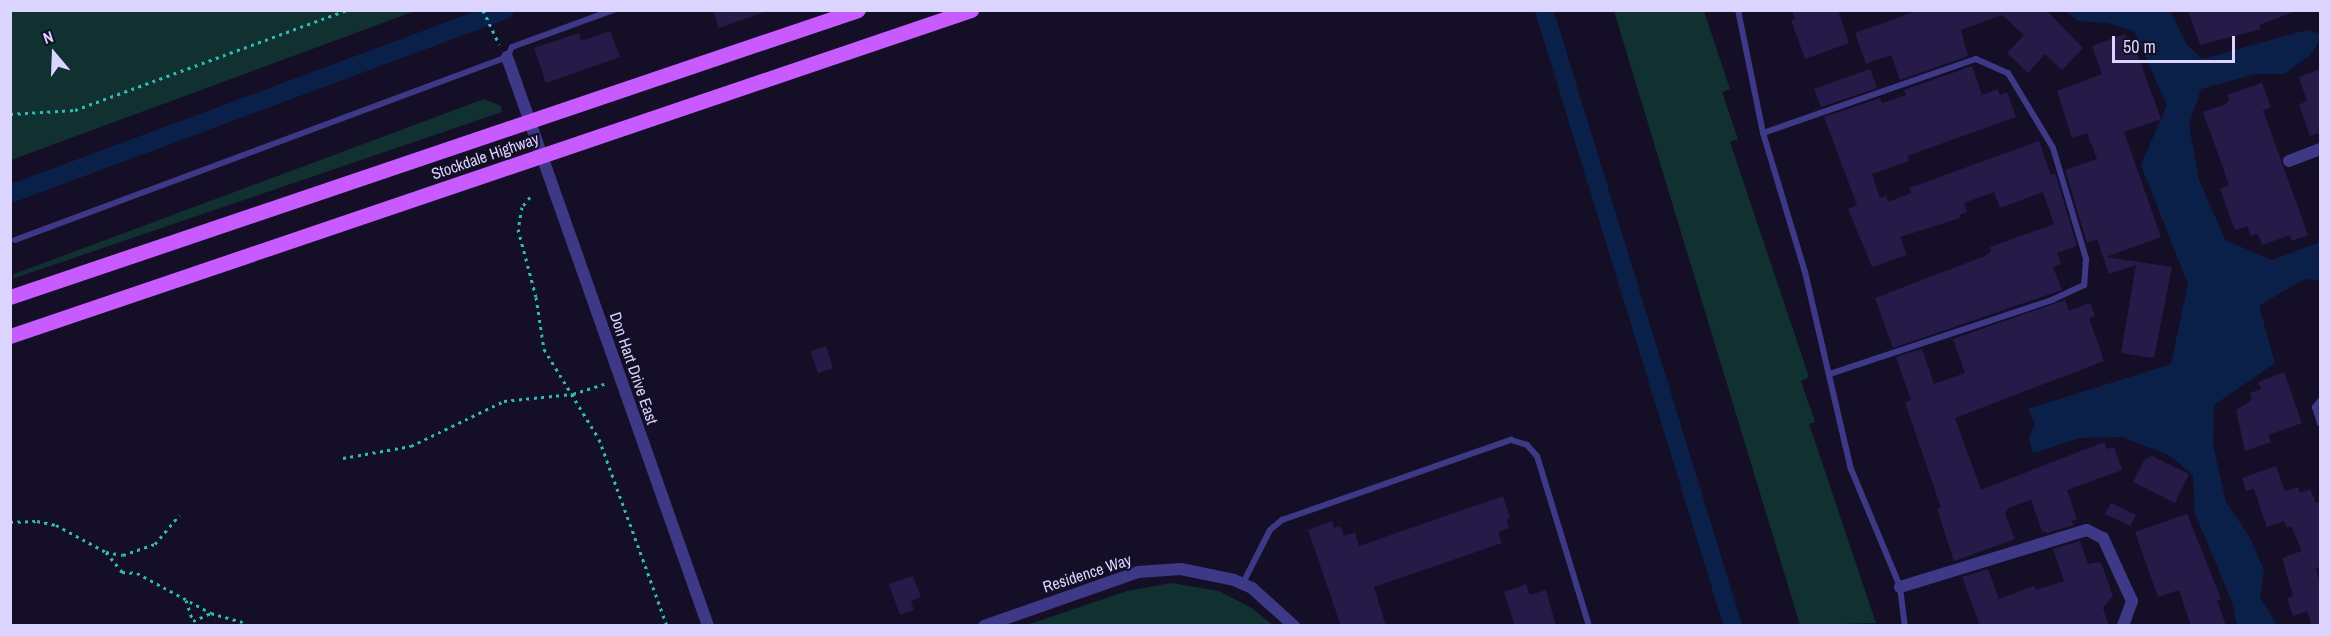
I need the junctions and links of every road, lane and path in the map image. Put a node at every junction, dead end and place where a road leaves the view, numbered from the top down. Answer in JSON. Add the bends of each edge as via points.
{"nodes":[{"id":1,"x":347,"y":10,"type":"edge"},
{"id":2,"x":483,"y":10,"type":"edge"},
{"id":3,"x":613,"y":10,"type":"edge"},
{"id":4,"x":858,"y":10,"type":"edge"},
{"id":5,"x":971,"y":10,"type":"edge"},
{"id":6,"x":1738,"y":10,"type":"edge"},
{"id":7,"x":493,"y":36,"type":"dead end"},
{"id":8,"x":507,"y":57,"type":"junction"},
{"id":9,"x":10,"y":114,"type":"edge"},
{"id":10,"x":530,"y":122,"type":"junction"},
{"id":11,"x":1763,"y":133,"type":"junction"},
{"id":12,"x":2320,"y":149,"type":"edge"},
{"id":13,"x":542,"y":156,"type":"junction"},
{"id":14,"x":2289,"y":161,"type":"dead end"},
{"id":15,"x":530,"y":197,"type":"dead end"},
{"id":16,"x":15,"y":240,"type":"dead end"},
{"id":17,"x":10,"y":297,"type":"edge"},
{"id":18,"x":10,"y":336,"type":"edge"},
{"id":19,"x":1830,"y":374,"type":"junction"},
{"id":20,"x":621,"y":379,"type":"junction"},
{"id":21,"x":573,"y":394,"type":"junction"},
{"id":22,"x":2320,"y":400,"type":"edge"},
{"id":23,"x":2320,"y":423,"type":"edge"},
{"id":24,"x":344,"y":458,"type":"dead end"},
{"id":25,"x":180,"y":515,"type":"dead end"},
{"id":26,"x":10,"y":522,"type":"edge"},
{"id":27,"x":106,"y":552,"type":"junction"},
{"id":28,"x":1242,"y":584,"type":"junction"},
{"id":29,"x":1900,"y":587,"type":"junction"},
{"id":30,"x":186,"y":600,"type":"junction"},
{"id":31,"x":210,"y":613,"type":"junction"},
{"id":32,"x":243,"y":622,"type":"dead end"},
{"id":33,"x":191,"y":623,"type":"edge"},
{"id":34,"x":667,"y":626,"type":"edge"},
{"id":35,"x":708,"y":626,"type":"edge"},
{"id":36,"x":984,"y":626,"type":"edge"},
{"id":37,"x":1294,"y":626,"type":"edge"},
{"id":38,"x":1589,"y":626,"type":"edge"},
{"id":39,"x":1905,"y":626,"type":"edge"},
{"id":40,"x":2122,"y":626,"type":"edge"}],
"edges":[{"from":1,"to":9,"type":"path","via":[[75,110]]},
{"from":2,"to":7,"type":"path"},
{"from":3,"to":8,"type":"lane","via":[[512,47]]},
{"from":4,"to":10,"type":"main road","name":"Stockdale Highway"},
{"from":5,"to":13,"type":"main road","name":"Stockdale Highway"},
{"from":6,"to":11,"type":"lane"},
{"from":8,"to":10,"type":"street","name":"Don Hart Drive East"},
{"from":8,"to":16,"type":"lane"},
{"from":10,"to":13,"type":"street","name":"Don Hart Drive East"},
{"from":10,"to":17,"type":"main road","name":"Stockdale Highway"},
{"from":11,"to":19,"type":"lane","via":[[1805,272]]},
{"from":11,"to":19,"type":"lane","via":[[1976,59],[2008,73],[2053,148],[2086,259],[2084,285],[2052,300]]},
{"from":12,"to":14,"type":"street"},
{"from":13,"to":18,"type":"main road","name":"Stockdale Highway"},
{"from":13,"to":20,"type":"street","name":"Don Hart Drive East"},
{"from":15,"to":21,"type":"path","via":[[522,207],[518,229],[536,297],[541,338],[554,368]]},
{"from":19,"to":29,"type":"lane","via":[[1851,469]]},
{"from":20,"to":21,"type":"path"},
{"from":20,"to":35,"type":"street","name":"Don Hart Drive East"},
{"from":21,"to":24,"type":"path","via":[[504,401],[411,446]]},
{"from":21,"to":34,"type":"path","via":[[589,417],[610,464]]},
{"from":22,"to":23,"type":"lane","via":[[2314,407]]},
{"from":25,"to":27,"type":"path","via":[[156,544],[142,552]]},
{"from":26,"to":27,"type":"path","via":[[37,520],[56,525]]},
{"from":27,"to":30,"type":"path","via":[[122,573],[137,573]]},
{"from":28,"to":36,"type":"street","name":"Residence Way","via":[[1181,569],[1138,572]]},
{"from":28,"to":37,"type":"street","name":"Residence Way","via":[[1266,598]]},
{"from":28,"to":38,"type":"lane","via":[[1270,530],[1282,520],[1511,440],[1527,445],[1537,456]]},
{"from":29,"to":39,"type":"lane"},
{"from":29,"to":40,"type":"street","via":[[2087,530],[2103,538],[2132,601]]},
{"from":30,"to":31,"type":"path"},
{"from":30,"to":33,"type":"path"},
{"from":31,"to":32,"type":"path"},
{"from":31,"to":33,"type":"path"}]}
